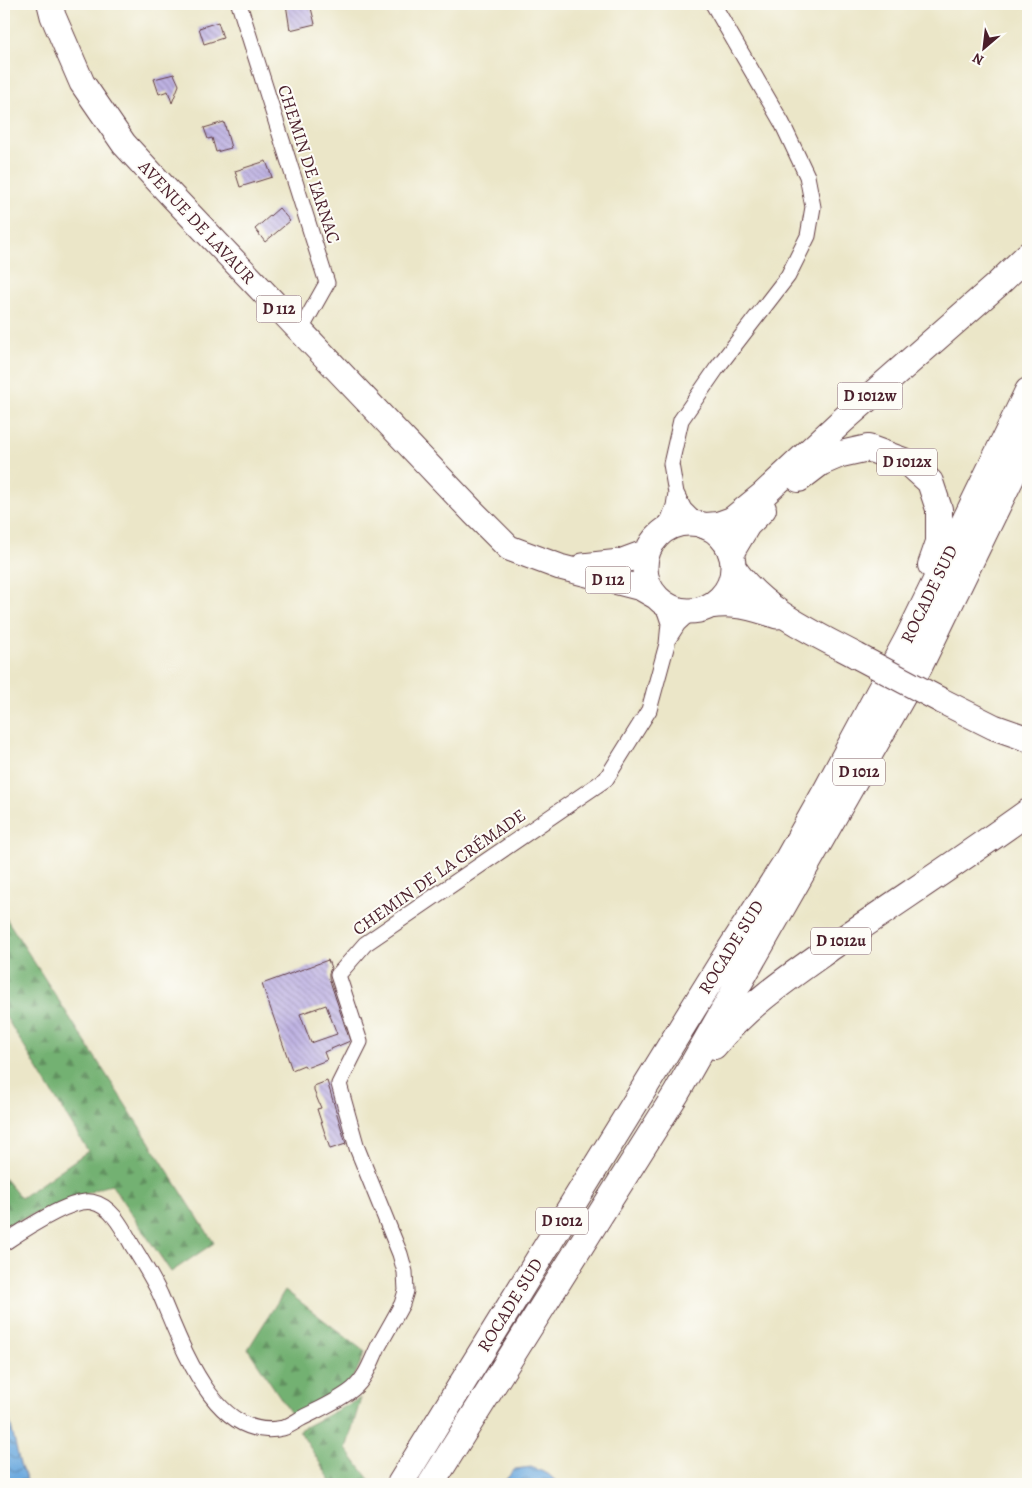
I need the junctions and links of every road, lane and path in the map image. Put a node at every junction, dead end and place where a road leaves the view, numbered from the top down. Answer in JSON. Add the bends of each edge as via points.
{"nodes":[{"id":1,"x":50,"y":4,"type":"edge"},
{"id":2,"x":239,"y":4,"type":"edge"},
{"id":3,"x":713,"y":4,"type":"edge"},
{"id":4,"x":1028,"y":255,"type":"edge"},
{"id":5,"x":300,"y":331,"type":"junction"},
{"id":6,"x":1028,"y":391,"type":"edge"},
{"id":7,"x":1028,"y":443,"type":"edge"},
{"id":8,"x":676,"y":493,"type":"junction"},
{"id":9,"x":702,"y":524,"type":"junction"},
{"id":10,"x":653,"y":543,"type":"junction"},
{"id":11,"x":732,"y":559,"type":"junction"},
{"id":12,"x":560,"y":566,"type":"junction"},
{"id":13,"x":658,"y":599,"type":"junction"},
{"id":14,"x":701,"y":608,"type":"junction"},
{"id":15,"x":789,"y":620,"type":"junction"},
{"id":16,"x":908,"y":638,"type":"junction"},
{"id":17,"x":667,"y":644,"type":"junction"},
{"id":18,"x":994,"y":727,"type":"junction"},
{"id":19,"x":1028,"y":740,"type":"edge"},
{"id":20,"x":1028,"y":753,"type":"edge"},
{"id":21,"x":1028,"y":812,"type":"edge"},
{"id":22,"x":676,"y":1094,"type":"junction"},
{"id":23,"x":4,"y":1243,"type":"edge"},
{"id":24,"x":400,"y":1483,"type":"edge"},
{"id":25,"x":431,"y":1484,"type":"edge"}],
"edges":[{"from":1,"to":5,"type":"main road","name":"AVENUE DE LAVAUR","number":"D 112","via":[[82,83],[124,144]]},
{"from":2,"to":5,"type":"street","name":"CHEMIN DE L'ARNAC","via":[[327,283]]},
{"from":3,"to":8,"type":"street","via":[[782,123],[807,176],[813,206],[808,236],[788,276],[681,420],[671,464]]},
{"from":4,"to":9,"type":"highway","number":"D 1012w","via":[[764,494],[732,520],[718,525]]},
{"from":5,"to":12,"type":"main road","name":"AVENUE DE LAVAUR","number":"D 112","via":[[509,548]]},
{"from":6,"to":16,"type":"highway","name":"ROCADE SUD"},
{"from":7,"to":22,"type":"highway","name":"ROCADE SUD","number":"D 1012","via":[[919,667]]},
{"from":8,"to":9,"type":"street","via":[[684,509]]},
{"from":8,"to":10,"type":"street","via":[[669,519]]},
{"from":9,"to":10,"type":"main road","via":[[684,522],[671,526]]},
{"from":9,"to":11,"type":"main road","via":[[721,537]]},
{"from":10,"to":12,"type":"main road","number":"D 112","via":[[613,564]]},
{"from":10,"to":13,"type":"main road","via":[[644,563],[645,575]]},
{"from":11,"to":14,"type":"main road","via":[[732,579],[727,590],[719,599]]},
{"from":11,"to":15,"type":"main road","via":[[750,588]]},
{"from":11,"to":16,"type":"highway","number":"D 1012x","via":[[747,525],[768,503],[820,462],[868,448],[910,462],[930,482],[939,509],[939,542],[915,607]]},
{"from":12,"to":13,"type":"main road","number":"D 112","via":[[641,588]]},
{"from":13,"to":14,"type":"main road","via":[[681,610]]},
{"from":13,"to":17,"type":"street","via":[[669,623]]},
{"from":14,"to":15,"type":"main road","via":[[731,604]]},
{"from":14,"to":17,"type":"street","via":[[678,624]]},
{"from":15,"to":18,"type":"main road","bridge":true},
{"from":16,"to":24,"type":"highway","name":"ROCADE SUD","number":"D 1012","via":[[790,854]]},
{"from":17,"to":23,"type":"street","name":"CHEMIN DE LA CRÉMADE","via":[[649,710],[606,780],[365,944],[338,975],[360,1042],[339,1084],[356,1148],[400,1254],[406,1281],[405,1298],[366,1373],[353,1388],[284,1428],[248,1426],[215,1401],[198,1376],[158,1291],[122,1226],[106,1208],[92,1202],[77,1203],[35,1223]]},
{"from":18,"to":19,"type":"main road"},
{"from":18,"to":20,"type":"main road"},
{"from":21,"to":22,"type":"highway","number":"D 1012u","via":[[773,989],[722,1036]]},
{"from":22,"to":25,"type":"highway","name":"ROCADE SUD","number":"D 1012"}]}
